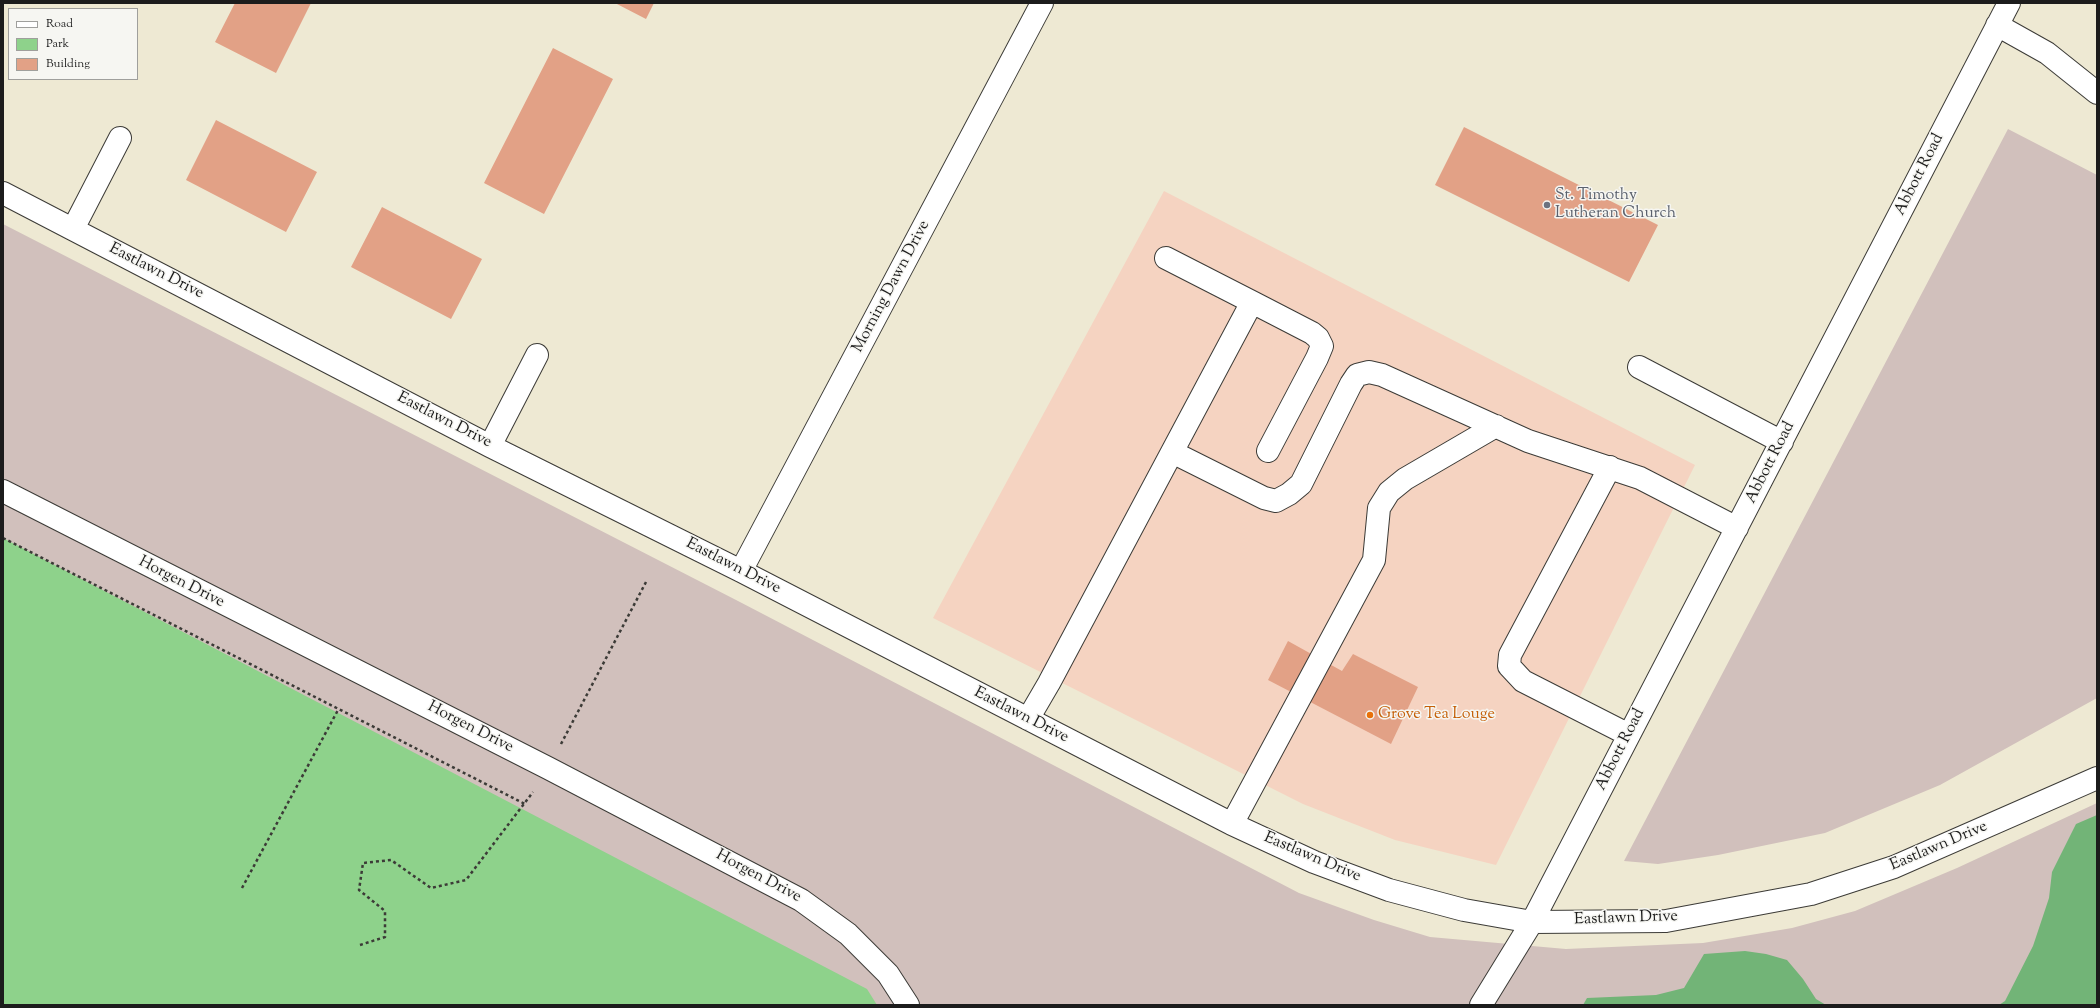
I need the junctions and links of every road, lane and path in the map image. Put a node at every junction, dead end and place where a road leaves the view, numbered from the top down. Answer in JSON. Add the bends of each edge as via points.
{"nodes":[{"id":1,"x":1042,"y":3,"type":"edge"},
{"id":2,"x":2009,"y":3,"type":"edge"},
{"id":3,"x":1998,"y":25,"type":"junction"},
{"id":4,"x":2097,"y":93,"type":"edge"},
{"id":5,"x":120,"y":138,"type":"dead end"},
{"id":6,"x":3,"y":193,"type":"edge"},
{"id":7,"x":73,"y":229,"type":"junction"},
{"id":8,"x":1166,"y":258,"type":"dead end"},
{"id":9,"x":1252,"y":302,"type":"junction"},
{"id":10,"x":537,"y":355,"type":"dead end"},
{"id":11,"x":1639,"y":367,"type":"dead end"},
{"id":12,"x":1496,"y":426,"type":"junction"},
{"id":13,"x":1782,"y":442,"type":"junction"},
{"id":14,"x":490,"y":446,"type":"junction"},
{"id":15,"x":1268,"y":451,"type":"dead end"},
{"id":16,"x":1172,"y":452,"type":"junction"},
{"id":17,"x":1610,"y":467,"type":"junction"},
{"id":18,"x":3,"y":491,"type":"edge"},
{"id":19,"x":1737,"y":528,"type":"junction"},
{"id":20,"x":3,"y":538,"type":"edge"},
{"id":21,"x":741,"y":571,"type":"junction"},
{"id":22,"x":646,"y":582,"type":"dead end"},
{"id":23,"x":338,"y":710,"type":"junction"},
{"id":24,"x":1028,"y":719,"type":"junction"},
{"id":25,"x":1629,"y":735,"type":"junction"},
{"id":26,"x":548,"y":768,"type":"junction"},
{"id":27,"x":2097,"y":778,"type":"edge"},
{"id":28,"x":525,"y":804,"type":"junction"},
{"id":29,"x":1232,"y":824,"type":"junction"},
{"id":30,"x":242,"y":888,"type":"dead end"},
{"id":31,"x":1532,"y":922,"type":"junction"},
{"id":32,"x":360,"y":945,"type":"dead end"},
{"id":33,"x":908,"y":1005,"type":"edge"},
{"id":34,"x":1481,"y":1005,"type":"edge"}],
"edges":[{"from":1,"to":21,"type":"street","name":"Morning Dawn Drive"},
{"from":2,"to":3,"type":"street","name":"Abbott Road"},
{"from":3,"to":4,"type":"street","via":[[2047,53]]},
{"from":3,"to":13,"type":"street","name":"Abbott Road"},
{"from":5,"to":7,"type":"street"},
{"from":6,"to":7,"type":"street","name":"Eastlawn Drive"},
{"from":7,"to":14,"type":"street","name":"Eastlawn Drive"},
{"from":8,"to":9,"type":"street"},
{"from":9,"to":15,"type":"street","via":[[1312,333],[1322,346]]},
{"from":9,"to":16,"type":"street"},
{"from":10,"to":14,"type":"street"},
{"from":11,"to":13,"type":"street"},
{"from":12,"to":16,"type":"street","via":[[1382,375],[1369,372],[1357,375],[1351,384],[1301,484],[1276,501],[1264,498]]},
{"from":12,"to":17,"type":"street","via":[[1528,441]]},
{"from":12,"to":29,"type":"street","via":[[1405,479],[1390,492],[1379,508],[1374,560]]},
{"from":13,"to":19,"type":"street","name":"Abbott Road"},
{"from":14,"to":21,"type":"street","name":"Eastlawn Drive"},
{"from":16,"to":24,"type":"street"},
{"from":17,"to":19,"type":"street","via":[[1640,478]]},
{"from":17,"to":25,"type":"street","via":[[1510,655],[1509,666],[1523,681]]},
{"from":18,"to":26,"type":"street","name":"Horgen Drive"},
{"from":19,"to":25,"type":"street","name":"Abbott Road"},
{"from":20,"to":23,"type":"path"},
{"from":21,"to":24,"type":"street","name":"Eastlawn Drive"},
{"from":22,"to":26,"type":"path"},
{"from":23,"to":28,"type":"path"},
{"from":23,"to":30,"type":"path"},
{"from":24,"to":29,"type":"street","name":"Eastlawn Drive"},
{"from":25,"to":31,"type":"street","name":"Abbott Road"},
{"from":26,"to":28,"type":"path"},
{"from":26,"to":33,"type":"street","name":"Horgen Drive","via":[[801,900],[848,934],[888,974]]},
{"from":27,"to":31,"type":"street","name":"Eastlawn Drive","via":[[1894,867],[1811,894],[1666,921]]},
{"from":28,"to":32,"type":"path","via":[[466,880],[431,888],[391,860],[363,863],[359,890],[385,911],[385,937]]},
{"from":29,"to":31,"type":"street","name":"Eastlawn Drive","via":[[1314,862],[1389,890],[1464,910]]},
{"from":31,"to":34,"type":"street","name":"Abbott Road"}]}
